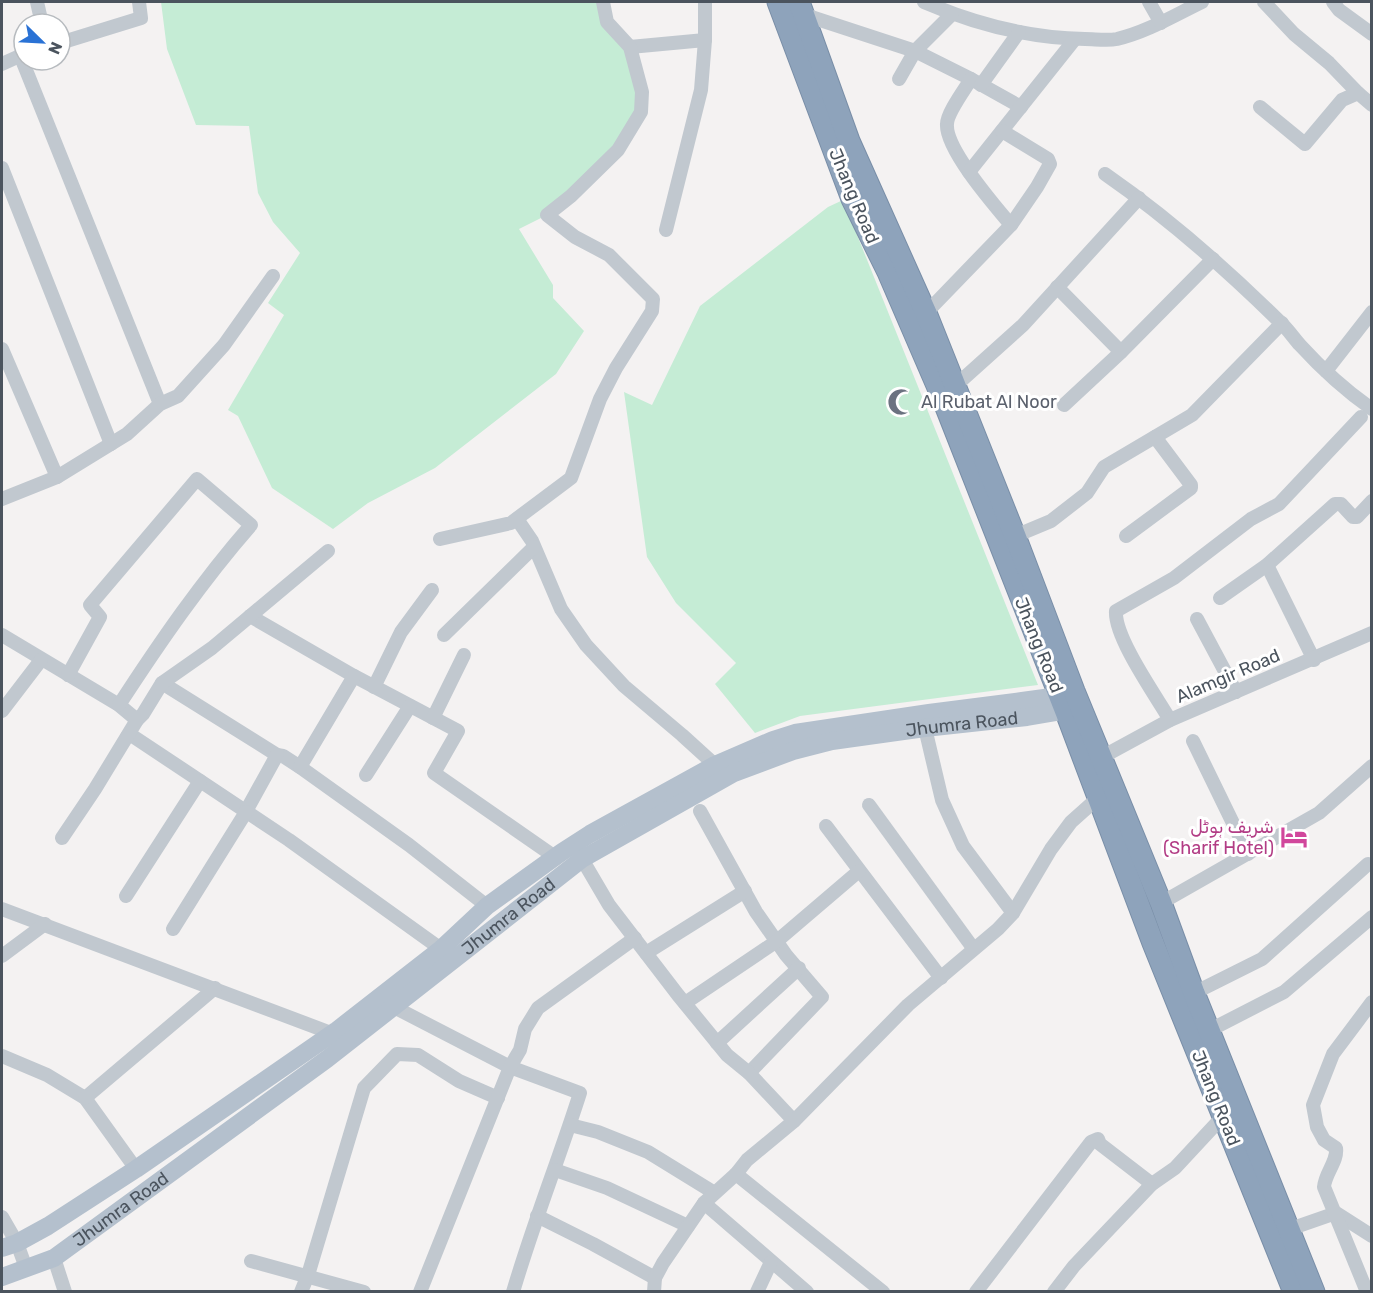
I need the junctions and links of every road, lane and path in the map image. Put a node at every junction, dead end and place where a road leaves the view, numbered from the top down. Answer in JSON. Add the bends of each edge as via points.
{"nodes":[{"id":1,"x":139,"y":2,"type":"edge"},
{"id":2,"x":603,"y":2,"type":"edge"},
{"id":3,"x":705,"y":2,"type":"edge"},
{"id":4,"x":778,"y":2,"type":"edge"},
{"id":5,"x":924,"y":2,"type":"edge"},
{"id":6,"x":961,"y":2,"type":"edge"},
{"id":7,"x":1149,"y":2,"type":"edge"},
{"id":8,"x":1202,"y":2,"type":"edge"},
{"id":9,"x":1264,"y":2,"type":"edge"},
{"id":10,"x":1333,"y":2,"type":"edge"},
{"id":11,"x":802,"y":8,"type":"edge"},
{"id":12,"x":955,"y":15,"type":"junction"},
{"id":13,"x":1161,"y":23,"type":"junction"},
{"id":14,"x":1019,"y":32,"type":"junction"},
{"id":15,"x":1371,"y":34,"type":"edge"},
{"id":16,"x":72,"y":39,"type":"edge"},
{"id":17,"x":1075,"y":39,"type":"junction"},
{"id":18,"x":705,"y":40,"type":"junction"},
{"id":19,"x":630,"y":47,"type":"junction"},
{"id":20,"x":915,"y":51,"type":"junction"},
{"id":21,"x":29,"y":72,"type":"edge"},
{"id":22,"x":899,"y":80,"type":"dead end"},
{"id":23,"x":976,"y":82,"type":"junction"},
{"id":24,"x":1358,"y":93,"type":"junction"},
{"id":25,"x":1371,"y":105,"type":"edge"},
{"id":26,"x":1020,"y":107,"type":"junction"},
{"id":27,"x":1260,"y":107,"type":"dead end"},
{"id":28,"x":1002,"y":131,"type":"junction"},
{"id":29,"x":2,"y":168,"type":"edge"},
{"id":30,"x":969,"y":172,"type":"junction"},
{"id":31,"x":1105,"y":174,"type":"dead end"},
{"id":32,"x":1139,"y":198,"type":"junction"},
{"id":33,"x":1011,"y":225,"type":"junction"},
{"id":34,"x":666,"y":230,"type":"dead end"},
{"id":35,"x":1213,"y":259,"type":"junction"},
{"id":36,"x":895,"y":268,"type":"junction"},
{"id":37,"x":273,"y":276,"type":"dead end"},
{"id":38,"x":1057,"y":287,"type":"junction"},
{"id":39,"x":1371,"y":312,"type":"edge"},
{"id":40,"x":926,"y":313,"type":"junction"},
{"id":41,"x":1282,"y":323,"type":"junction"},
{"id":42,"x":2,"y":349,"type":"edge"},
{"id":43,"x":1121,"y":352,"type":"junction"},
{"id":44,"x":1326,"y":371,"type":"junction"},
{"id":45,"x":954,"y":387,"type":"junction"},
{"id":46,"x":160,"y":404,"type":"junction"},
{"id":47,"x":1064,"y":405,"type":"dead end"},
{"id":48,"x":1366,"y":413,"type":"edge"},
{"id":49,"x":1155,"y":437,"type":"junction"},
{"id":50,"x":111,"y":444,"type":"junction"},
{"id":51,"x":57,"y":477,"type":"junction"},
{"id":52,"x":2,"y":499,"type":"edge"},
{"id":53,"x":1371,"y":501,"type":"edge"},
{"id":54,"x":517,"y":519,"type":"junction"},
{"id":55,"x":1015,"y":536,"type":"junction"},
{"id":56,"x":1126,"y":536,"type":"dead end"},
{"id":57,"x":440,"y":539,"type":"dead end"},
{"id":58,"x":534,"y":547,"type":"junction"},
{"id":59,"x":328,"y":551,"type":"dead end"},
{"id":60,"x":1267,"y":565,"type":"junction"},
{"id":61,"x":432,"y":590,"type":"dead end"},
{"id":62,"x":1220,"y":598,"type":"dead end"},
{"id":63,"x":250,"y":616,"type":"junction"},
{"id":64,"x":1197,"y":620,"type":"dead end"},
{"id":65,"x":1371,"y":633,"type":"edge"},
{"id":66,"x":2,"y":635,"type":"edge"},
{"id":67,"x":444,"y":635,"type":"dead end"},
{"id":68,"x":464,"y":655,"type":"dead end"},
{"id":69,"x":41,"y":660,"type":"junction"},
{"id":70,"x":1314,"y":660,"type":"junction"},
{"id":71,"x":68,"y":675,"type":"junction"},
{"id":72,"x":354,"y":676,"type":"junction"},
{"id":73,"x":162,"y":683,"type":"junction"},
{"id":74,"x":374,"y":687,"type":"junction"},
{"id":75,"x":1236,"y":692,"type":"junction"},
{"id":76,"x":1070,"y":701,"type":"junction"},
{"id":77,"x":119,"y":705,"type":"junction"},
{"id":78,"x":410,"y":706,"type":"junction"},
{"id":79,"x":2,"y":711,"type":"edge"},
{"id":80,"x":433,"y":718,"type":"junction"},
{"id":81,"x":137,"y":720,"type":"junction"},
{"id":82,"x":1170,"y":720,"type":"junction"},
{"id":83,"x":925,"y":728,"type":"junction"},
{"id":84,"x":127,"y":737,"type":"junction"},
{"id":85,"x":1193,"y":741,"type":"dead end"},
{"id":86,"x":277,"y":755,"type":"junction"},
{"id":87,"x":1102,"y":757,"type":"junction"},
{"id":88,"x":715,"y":765,"type":"junction"},
{"id":89,"x":1371,"y":766,"type":"edge"},
{"id":90,"x":300,"y":767,"type":"junction"},
{"id":91,"x":366,"y":775,"type":"dead end"},
{"id":92,"x":200,"y":781,"type":"junction"},
{"id":93,"x":1099,"y":797,"type":"junction"},
{"id":94,"x":869,"y":805,"type":"dead end"},
{"id":95,"x":700,"y":811,"type":"dead end"},
{"id":96,"x":246,"y":812,"type":"junction"},
{"id":97,"x":826,"y":826,"type":"dead end"},
{"id":98,"x":62,"y":837,"type":"dead end"},
{"id":99,"x":1248,"y":854,"type":"junction"},
{"id":100,"x":555,"y":857,"type":"junction"},
{"id":101,"x":582,"y":859,"type":"junction"},
{"id":102,"x":1368,"y":864,"type":"dead end"},
{"id":103,"x":859,"y":871,"type":"junction"},
{"id":104,"x":745,"y":891,"type":"junction"},
{"id":105,"x":126,"y":896,"type":"dead end"},
{"id":106,"x":1161,"y":903,"type":"junction"},
{"id":107,"x":487,"y":906,"type":"junction"},
{"id":108,"x":2,"y":909,"type":"edge"},
{"id":109,"x":1013,"y":913,"type":"junction"},
{"id":110,"x":1371,"y":917,"type":"edge"},
{"id":111,"x":45,"y":924,"type":"junction"},
{"id":112,"x":173,"y":929,"type":"dead end"},
{"id":113,"x":635,"y":938,"type":"junction"},
{"id":114,"x":777,"y":941,"type":"junction"},
{"id":115,"x":441,"y":948,"type":"junction"},
{"id":116,"x":973,"y":948,"type":"junction"},
{"id":117,"x":646,"y":953,"type":"junction"},
{"id":118,"x":2,"y":956,"type":"edge"},
{"id":119,"x":799,"y":968,"type":"junction"},
{"id":120,"x":941,"y":978,"type":"junction"},
{"id":121,"x":215,"y":988,"type":"junction"},
{"id":122,"x":1194,"y":993,"type":"junction"},
{"id":123,"x":1371,"y":1002,"type":"edge"},
{"id":124,"x":685,"y":1003,"type":"junction"},
{"id":125,"x":393,"y":1006,"type":"junction"},
{"id":126,"x":1210,"y":1030,"type":"junction"},
{"id":127,"x":336,"y":1040,"type":"junction"},
{"id":128,"x":717,"y":1043,"type":"junction"},
{"id":129,"x":2,"y":1056,"type":"edge"},
{"id":130,"x":510,"y":1067,"type":"junction"},
{"id":131,"x":749,"y":1073,"type":"junction"},
{"id":132,"x":85,"y":1098,"type":"junction"},
{"id":133,"x":498,"y":1098,"type":"junction"},
{"id":134,"x":1231,"y":1108,"type":"junction"},
{"id":135,"x":794,"y":1121,"type":"junction"},
{"id":136,"x":570,"y":1125,"type":"junction"},
{"id":137,"x":136,"y":1169,"type":"junction"},
{"id":138,"x":555,"y":1170,"type":"junction"},
{"id":139,"x":736,"y":1174,"type":"junction"},
{"id":140,"x":1152,"y":1184,"type":"junction"},
{"id":141,"x":709,"y":1198,"type":"junction"},
{"id":142,"x":1335,"y":1213,"type":"junction"},
{"id":143,"x":537,"y":1216,"type":"junction"},
{"id":144,"x":2,"y":1217,"type":"edge"},
{"id":145,"x":1279,"y":1222,"type":"junction"},
{"id":146,"x":688,"y":1226,"type":"junction"},
{"id":147,"x":1371,"y":1236,"type":"edge"},
{"id":148,"x":9,"y":1245,"type":"edge"},
{"id":149,"x":54,"y":1258,"type":"junction"},
{"id":150,"x":251,"y":1261,"type":"dead end"},
{"id":151,"x":771,"y":1262,"type":"junction"},
{"id":152,"x":1294,"y":1267,"type":"junction"},
{"id":153,"x":26,"y":1268,"type":"junction"},
{"id":154,"x":308,"y":1275,"type":"junction"},
{"id":155,"x":2,"y":1277,"type":"edge"},
{"id":156,"x":654,"y":1285,"type":"edge"},
{"id":157,"x":65,"y":1292,"type":"edge"},
{"id":158,"x":301,"y":1292,"type":"edge"},
{"id":159,"x":364,"y":1292,"type":"edge"},
{"id":160,"x":420,"y":1292,"type":"edge"},
{"id":161,"x":513,"y":1292,"type":"edge"},
{"id":162,"x":756,"y":1292,"type":"edge"},
{"id":163,"x":807,"y":1292,"type":"edge"},
{"id":164,"x":883,"y":1292,"type":"edge"},
{"id":165,"x":976,"y":1292,"type":"edge"},
{"id":166,"x":1054,"y":1292,"type":"edge"},
{"id":167,"x":1294,"y":1292,"type":"edge"},
{"id":168,"x":1314,"y":1292,"type":"edge"},
{"id":169,"x":1366,"y":1292,"type":"edge"}],
"edges":[{"from":1,"to":16,"type":"street","via":[[141,18]]},
{"from":2,"to":19,"type":"street","via":[[608,22]]},
{"from":3,"to":18,"type":"street"},
{"from":4,"to":36,"type":"highway","name":"Jhang Road","via":[[852,199]]},
{"from":5,"to":12,"type":"street"},
{"from":6,"to":12,"type":"street"},
{"from":7,"to":13,"type":"street"},
{"from":8,"to":13,"type":"street"},
{"from":9,"to":24,"type":"street"},
{"from":10,"to":15,"type":"street"},
{"from":11,"to":20,"type":"street"},
{"from":11,"to":36,"type":"highway","name":"Jhang Road"},
{"from":12,"to":14,"type":"street"},
{"from":12,"to":20,"type":"street"},
{"from":13,"to":17,"type":"street","via":[[1116,39]]},
{"from":14,"to":17,"type":"street"},
{"from":14,"to":23,"type":"street"},
{"from":17,"to":26,"type":"street"},
{"from":18,"to":19,"type":"street"},
{"from":18,"to":34,"type":"street","via":[[701,90]]},
{"from":19,"to":54,"type":"street","via":[[642,92],[641,111],[618,150],[546,215],[575,237],[609,255],[653,299],[652,311],[600,399],[571,478]]},
{"from":20,"to":22,"type":"street"},
{"from":20,"to":23,"type":"street"},
{"from":21,"to":46,"type":"street"},
{"from":23,"to":26,"type":"street"},
{"from":23,"to":30,"type":"street","via":[[946,121],[947,134]]},
{"from":24,"to":25,"type":"street"},
{"from":24,"to":27,"type":"street","via":[[1342,100],[1305,144]]},
{"from":26,"to":28,"type":"street"},
{"from":28,"to":30,"type":"street"},
{"from":28,"to":33,"type":"street","via":[[1050,161]]},
{"from":29,"to":50,"type":"street"},
{"from":30,"to":33,"type":"street"},
{"from":31,"to":32,"type":"street"},
{"from":32,"to":35,"type":"street"},
{"from":32,"to":38,"type":"street"},
{"from":33,"to":40,"type":"street"},
{"from":35,"to":41,"type":"street"},
{"from":35,"to":43,"type":"street"},
{"from":36,"to":40,"type":"highway","name":"Jhang Road"},
{"from":36,"to":76,"type":"highway","name":"Jhang Road","via":[[942,397]]},
{"from":37,"to":46,"type":"street","via":[[224,345],[178,396]]},
{"from":38,"to":43,"type":"street"},
{"from":38,"to":45,"type":"street","via":[[1023,326]]},
{"from":39,"to":44,"type":"street"},
{"from":40,"to":45,"type":"highway","name":"Jhang Road"},
{"from":41,"to":44,"type":"street"},
{"from":41,"to":49,"type":"street","via":[[1192,415]]},
{"from":42,"to":51,"type":"street"},
{"from":43,"to":47,"type":"street"},
{"from":44,"to":48,"type":"street"},
{"from":45,"to":55,"type":"highway","name":"Jhang Road"},
{"from":46,"to":50,"type":"street"},
{"from":48,"to":82,"type":"street","via":[[1279,504],[1251,519],[1174,578],[1116,611],[1127,647]]},
{"from":49,"to":55,"type":"street","via":[[1104,467],[1087,493],[1051,521]]},
{"from":49,"to":56,"type":"street","via":[[1191,488]]},
{"from":50,"to":51,"type":"street"},
{"from":51,"to":52,"type":"street"},
{"from":53,"to":60,"type":"street","via":[[1357,517],[1341,504],[1335,504]]},
{"from":54,"to":57,"type":"street"},
{"from":54,"to":58,"type":"street"},
{"from":55,"to":76,"type":"highway","name":"Jhang Road"},
{"from":58,"to":67,"type":"street"},
{"from":58,"to":88,"type":"street","via":[[561,609],[586,645],[624,686]]},
{"from":59,"to":63,"type":"street"},
{"from":60,"to":62,"type":"street"},
{"from":60,"to":70,"type":"street"},
{"from":61,"to":74,"type":"street","via":[[401,632]]},
{"from":63,"to":72,"type":"street"},
{"from":63,"to":73,"type":"street"},
{"from":64,"to":75,"type":"street"},
{"from":65,"to":70,"type":"street","name":"Alamgir Road"},
{"from":66,"to":69,"type":"street"},
{"from":68,"to":80,"type":"street"},
{"from":69,"to":71,"type":"street"},
{"from":69,"to":79,"type":"street"},
{"from":70,"to":75,"type":"street","name":"Alamgir Road"},
{"from":71,"to":77,"type":"street"},
{"from":71,"to":77,"type":"street","via":[[100,617],[90,605],[197,479],[251,525],[176,620]]},
{"from":72,"to":74,"type":"street"},
{"from":72,"to":90,"type":"street"},
{"from":73,"to":81,"type":"street"},
{"from":73,"to":86,"type":"street"},
{"from":74,"to":78,"type":"street"},
{"from":75,"to":82,"type":"street","name":"Alamgir Road"},
{"from":76,"to":83,"type":"main road","name":"Jhumra Road"},
{"from":76,"to":87,"type":"highway","name":"Jhang Road"},
{"from":76,"to":88,"type":"main road","name":"Jhumra Road","via":[[896,717],[795,733]]},
{"from":76,"to":93,"type":"highway","name":"Jhang Road"},
{"from":77,"to":81,"type":"street"},
{"from":78,"to":80,"type":"street"},
{"from":78,"to":91,"type":"street"},
{"from":80,"to":100,"type":"street","via":[[458,731],[434,773]]},
{"from":81,"to":84,"type":"street"},
{"from":82,"to":87,"type":"street","name":"Alamgir Road"},
{"from":83,"to":101,"type":"main road","name":"Jhumra Road","via":[[832,741],[734,772]]},
{"from":83,"to":109,"type":"street","via":[[942,800],[963,846]]},
{"from":84,"to":92,"type":"street","via":[[131,735]]},
{"from":84,"to":98,"type":"street"},
{"from":85,"to":99,"type":"street"},
{"from":86,"to":90,"type":"street"},
{"from":86,"to":96,"type":"street"},
{"from":87,"to":106,"type":"highway","name":"Jhang Road"},
{"from":88,"to":100,"type":"main road","name":"Jhumra Road"},
{"from":89,"to":99,"type":"street","via":[[1319,813]]},
{"from":90,"to":107,"type":"street"},
{"from":92,"to":96,"type":"street"},
{"from":92,"to":105,"type":"street"},
{"from":93,"to":109,"type":"street","via":[[1071,822]]},
{"from":93,"to":134,"type":"highway","name":"Jhang Road","via":[[1153,943]]},
{"from":94,"to":116,"type":"street"},
{"from":95,"to":104,"type":"street"},
{"from":96,"to":112,"type":"street"},
{"from":96,"to":115,"type":"street"},
{"from":97,"to":103,"type":"street"},
{"from":99,"to":106,"type":"street"},
{"from":100,"to":107,"type":"main road","name":"Jhumra Road"},
{"from":101,"to":113,"type":"street","via":[[609,905]]},
{"from":101,"to":125,"type":"main road","name":"Jhumra Road"},
{"from":102,"to":122,"type":"street","via":[[1262,959]]},
{"from":103,"to":114,"type":"street"},
{"from":103,"to":120,"type":"street"},
{"from":104,"to":114,"type":"street"},
{"from":104,"to":117,"type":"street"},
{"from":106,"to":122,"type":"highway","name":"Jhang Road"},
{"from":107,"to":115,"type":"main road","name":"Jhumra Road"},
{"from":108,"to":111,"type":"street"},
{"from":109,"to":116,"type":"street"},
{"from":110,"to":126,"type":"street","via":[[1284,992]]},
{"from":111,"to":118,"type":"street"},
{"from":111,"to":121,"type":"street"},
{"from":113,"to":117,"type":"street"},
{"from":113,"to":130,"type":"street","via":[[538,1008]]},
{"from":114,"to":119,"type":"street"},
{"from":114,"to":124,"type":"street"},
{"from":115,"to":127,"type":"main road","name":"Jhumra Road"},
{"from":116,"to":120,"type":"street"},
{"from":117,"to":124,"type":"street"},
{"from":119,"to":128,"type":"street"},
{"from":119,"to":131,"type":"street","via":[[822,997]]},
{"from":120,"to":135,"type":"street","via":[[908,1005]]},
{"from":121,"to":127,"type":"street"},
{"from":121,"to":132,"type":"street"},
{"from":122,"to":126,"type":"highway","name":"Jhang Road"},
{"from":123,"to":142,"type":"street","via":[[1333,1054],[1313,1105],[1320,1133],[1336,1148],[1337,1154],[1324,1179]]},
{"from":124,"to":128,"type":"street"},
{"from":125,"to":127,"type":"main road","name":"Jhumra Road"},
{"from":125,"to":130,"type":"street"},
{"from":126,"to":134,"type":"highway","name":"Jhang Road"},
{"from":127,"to":137,"type":"main road","name":"Jhumra Road"},
{"from":127,"to":149,"type":"main road","name":"Jhumra Road"},
{"from":128,"to":131,"type":"street"},
{"from":129,"to":132,"type":"street","via":[[47,1075]]},
{"from":130,"to":133,"type":"street"},
{"from":130,"to":136,"type":"street","via":[[580,1093]]},
{"from":131,"to":135,"type":"street"},
{"from":132,"to":137,"type":"street"},
{"from":133,"to":154,"type":"street","via":[[459,1081],[418,1055],[398,1054],[385,1065],[364,1088]]},
{"from":133,"to":160,"type":"street"},
{"from":134,"to":140,"type":"street","via":[[1175,1168]]},
{"from":134,"to":145,"type":"highway","name":"Jhang Road"},
{"from":135,"to":139,"type":"street"},
{"from":136,"to":138,"type":"street"},
{"from":136,"to":141,"type":"street","via":[[648,1152]]},
{"from":137,"to":148,"type":"main road","name":"Jhumra Road","via":[[48,1226]]},
{"from":138,"to":143,"type":"street"},
{"from":138,"to":146,"type":"street","via":[[607,1188]]},
{"from":139,"to":141,"type":"street"},
{"from":139,"to":164,"type":"street"},
{"from":140,"to":165,"type":"street","via":[[1100,1144],[1098,1138],[1091,1142]]},
{"from":140,"to":166,"type":"street"},
{"from":141,"to":146,"type":"street"},
{"from":141,"to":151,"type":"street"},
{"from":142,"to":145,"type":"street"},
{"from":142,"to":147,"type":"street"},
{"from":142,"to":169,"type":"street"},
{"from":143,"to":156,"type":"street","via":[[593,1244]]},
{"from":143,"to":161,"type":"street"},
{"from":144,"to":148,"type":"street"},
{"from":145,"to":152,"type":"highway","name":"Jhang Road"},
{"from":146,"to":156,"type":"street"},
{"from":148,"to":153,"type":"street"},
{"from":149,"to":153,"type":"main road","name":"Jhumra Road"},
{"from":149,"to":157,"type":"street"},
{"from":150,"to":154,"type":"street"},
{"from":151,"to":162,"type":"street"},
{"from":151,"to":163,"type":"street"},
{"from":152,"to":167,"type":"highway","name":"Jhang Road"},
{"from":152,"to":168,"type":"highway","name":"Jhang Road"},
{"from":153,"to":155,"type":"main road","name":"Jhumra Road"},
{"from":154,"to":158,"type":"street"},
{"from":154,"to":159,"type":"street"}]}
